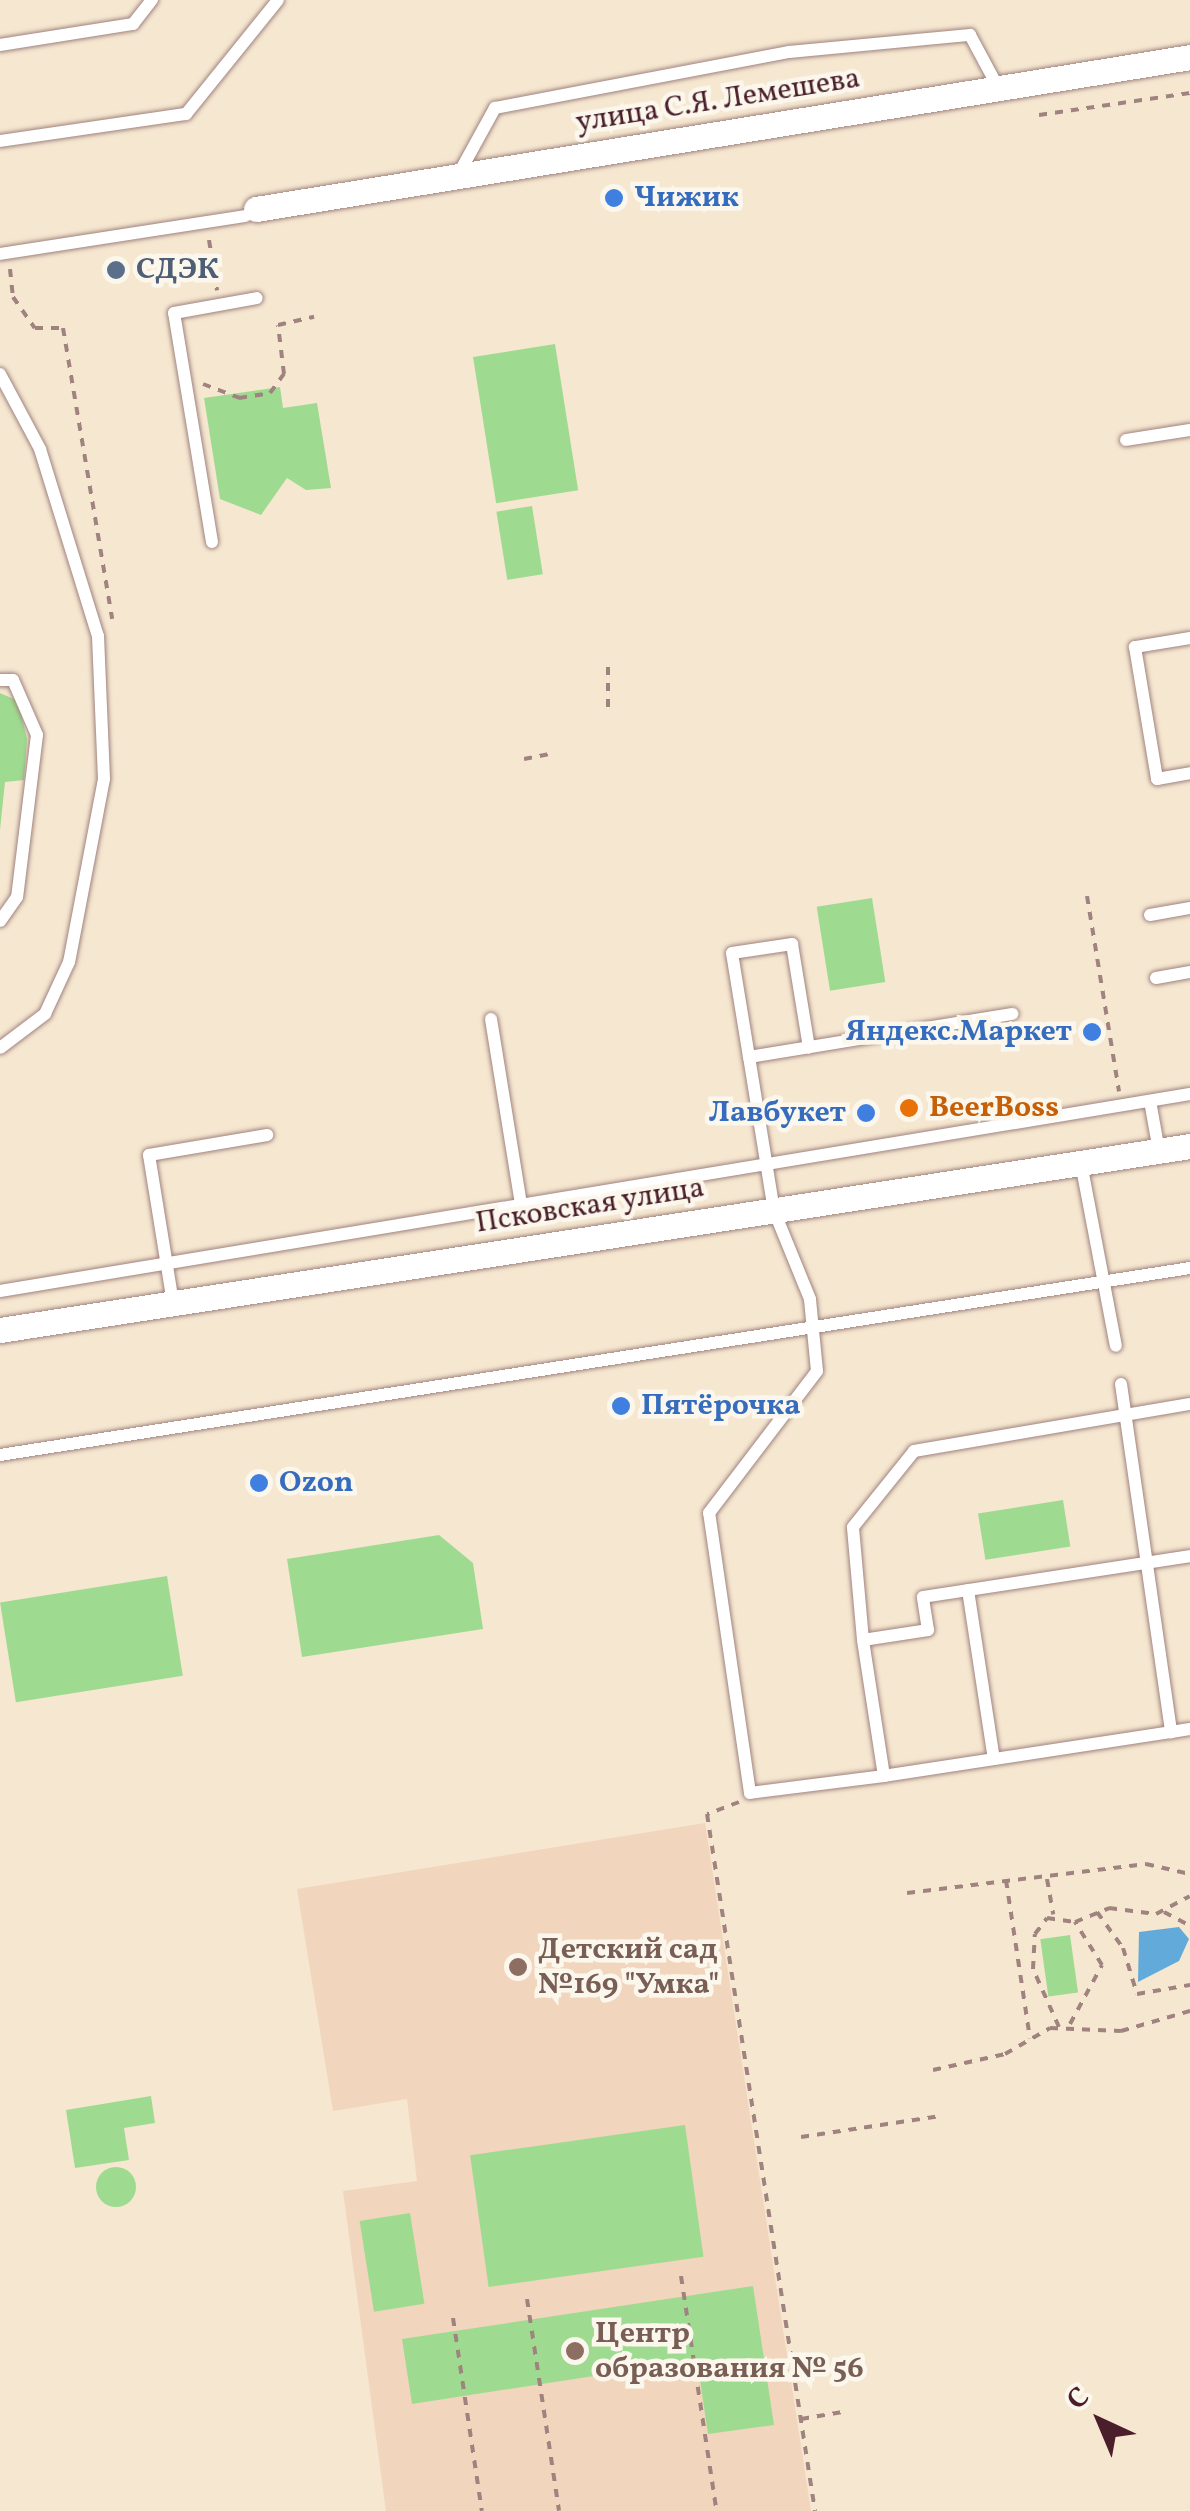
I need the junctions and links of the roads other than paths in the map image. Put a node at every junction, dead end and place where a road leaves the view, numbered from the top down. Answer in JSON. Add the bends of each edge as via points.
{"nodes":[{"id":1,"x":152,"y":0,"type":"edge"},
{"id":2,"x":278,"y":0,"type":"edge"},
{"id":3,"x":0,"y":45,"type":"edge"},
{"id":4,"x":1190,"y":57,"type":"edge"},
{"id":5,"x":998,"y":89,"type":"junction"},
{"id":6,"x":0,"y":141,"type":"edge"},
{"id":7,"x":457,"y":176,"type":"junction"},
{"id":8,"x":251,"y":212,"type":"joint"},
{"id":9,"x":0,"y":254,"type":"edge"},
{"id":10,"x":257,"y":298,"type":"dead end"},
{"id":11,"x":0,"y":374,"type":"edge"},
{"id":12,"x":1190,"y":430,"type":"edge"},
{"id":13,"x":1126,"y":440,"type":"dead end"},
{"id":14,"x":212,"y":542,"type":"dead end"},
{"id":15,"x":1190,"y":638,"type":"edge"},
{"id":16,"x":0,"y":680,"type":"edge"},
{"id":17,"x":1190,"y":773,"type":"edge"},
{"id":18,"x":1190,"y":908,"type":"edge"},
{"id":19,"x":1150,"y":915,"type":"dead end"},
{"id":20,"x":0,"y":921,"type":"edge"},
{"id":21,"x":1190,"y":972,"type":"edge"},
{"id":22,"x":1156,"y":978,"type":"dead end"},
{"id":23,"x":1013,"y":1014,"type":"dead end"},
{"id":24,"x":491,"y":1019,"type":"dead end"},
{"id":25,"x":0,"y":1048,"type":"edge"},
{"id":26,"x":808,"y":1048,"type":"junction"},
{"id":27,"x":750,"y":1058,"type":"junction"},
{"id":28,"x":1190,"y":1094,"type":"edge"},
{"id":29,"x":1150,"y":1101,"type":"junction"},
{"id":30,"x":267,"y":1136,"type":"dead end"},
{"id":31,"x":1190,"y":1146,"type":"edge"},
{"id":32,"x":1158,"y":1151,"type":"junction"},
{"id":33,"x":1081,"y":1163,"type":"junction"},
{"id":34,"x":767,"y":1164,"type":"junction"},
{"id":35,"x":521,"y":1205,"type":"junction"},
{"id":36,"x":774,"y":1210,"type":"junction"},
{"id":37,"x":166,"y":1263,"type":"junction"},
{"id":38,"x":1190,"y":1268,"type":"edge"},
{"id":39,"x":1102,"y":1282,"type":"junction"},
{"id":40,"x":0,"y":1291,"type":"edge"},
{"id":41,"x":173,"y":1304,"type":"junction"},
{"id":42,"x":813,"y":1329,"type":"junction"},
{"id":43,"x":0,"y":1330,"type":"edge"},
{"id":44,"x":1116,"y":1346,"type":"dead end"},
{"id":45,"x":1121,"y":1384,"type":"dead end"},
{"id":46,"x":1190,"y":1404,"type":"edge"},
{"id":47,"x":1125,"y":1414,"type":"junction"},
{"id":48,"x":0,"y":1456,"type":"edge"},
{"id":49,"x":1190,"y":1556,"type":"edge"},
{"id":50,"x":1146,"y":1562,"type":"junction"},
{"id":51,"x":968,"y":1590,"type":"junction"},
{"id":52,"x":863,"y":1640,"type":"junction"},
{"id":53,"x":1190,"y":1729,"type":"edge"},
{"id":54,"x":1171,"y":1732,"type":"junction"},
{"id":55,"x":994,"y":1759,"type":"junction"},
{"id":56,"x":884,"y":1776,"type":"junction"}],
"edges":[{"from":1,"to":3,"type":"lane","via":[[133,24]]},
{"from":2,"to":6,"type":"lane","via":[[186,114]]},
{"from":4,"to":5,"type":"street","name":"улица С.Я. Лемешева"},
{"from":5,"to":7,"type":"street","name":"улица С.Я. Лемешева"},
{"from":5,"to":7,"type":"lane","via":[[970,35],[789,52],[494,108]]},
{"from":7,"to":8,"type":"street","name":"улица С.Я. Лемешева"},
{"from":8,"to":9,"type":"lane"},
{"from":10,"to":14,"type":"lane","via":[[174,313]]},
{"from":11,"to":25,"type":"lane","via":[[40,448],[98,636],[104,779],[68,962],[45,1014]]},
{"from":12,"to":13,"type":"lane"},
{"from":15,"to":17,"type":"lane","via":[[1136,647],[1157,779]]},
{"from":16,"to":20,"type":"lane","via":[[14,680],[37,734],[17,897]]},
{"from":18,"to":19,"type":"lane"},
{"from":21,"to":22,"type":"lane"},
{"from":23,"to":26,"type":"lane"},
{"from":24,"to":35,"type":"lane"},
{"from":26,"to":27,"type":"lane"},
{"from":26,"to":27,"type":"lane","via":[[792,944],[772,947],[732,954]]},
{"from":27,"to":34,"type":"lane"},
{"from":28,"to":29,"type":"lane"},
{"from":29,"to":32,"type":"lane"},
{"from":29,"to":34,"type":"lane"},
{"from":30,"to":37,"type":"lane","via":[[149,1155]]},
{"from":31,"to":32,"type":"street","name":"Псковская улица"},
{"from":32,"to":33,"type":"street","name":"Псковская улица"},
{"from":33,"to":36,"type":"street","name":"Псковская улица"},
{"from":33,"to":39,"type":"lane"},
{"from":34,"to":35,"type":"lane"},
{"from":34,"to":36,"type":"lane"},
{"from":35,"to":37,"type":"lane"},
{"from":36,"to":41,"type":"street","name":"Псковская улица"},
{"from":36,"to":42,"type":"lane"},
{"from":37,"to":40,"type":"lane"},
{"from":37,"to":41,"type":"lane"},
{"from":38,"to":39,"type":"lane"},
{"from":39,"to":42,"type":"lane"},
{"from":39,"to":44,"type":"lane"},
{"from":41,"to":43,"type":"street","name":"Псковская улица"},
{"from":42,"to":48,"type":"lane"},
{"from":42,"to":56,"type":"lane","via":[[817,1371],[709,1513],[750,1793]]},
{"from":45,"to":47,"type":"lane"},
{"from":46,"to":47,"type":"lane"},
{"from":47,"to":50,"type":"lane"},
{"from":47,"to":52,"type":"lane","via":[[914,1452],[853,1528]]},
{"from":49,"to":50,"type":"lane"},
{"from":50,"to":51,"type":"lane"},
{"from":50,"to":54,"type":"lane"},
{"from":51,"to":52,"type":"lane","via":[[923,1597],[928,1630]]},
{"from":51,"to":55,"type":"lane"},
{"from":52,"to":56,"type":"lane"},
{"from":53,"to":54,"type":"lane"},
{"from":54,"to":55,"type":"lane"},
{"from":55,"to":56,"type":"lane"}]}
